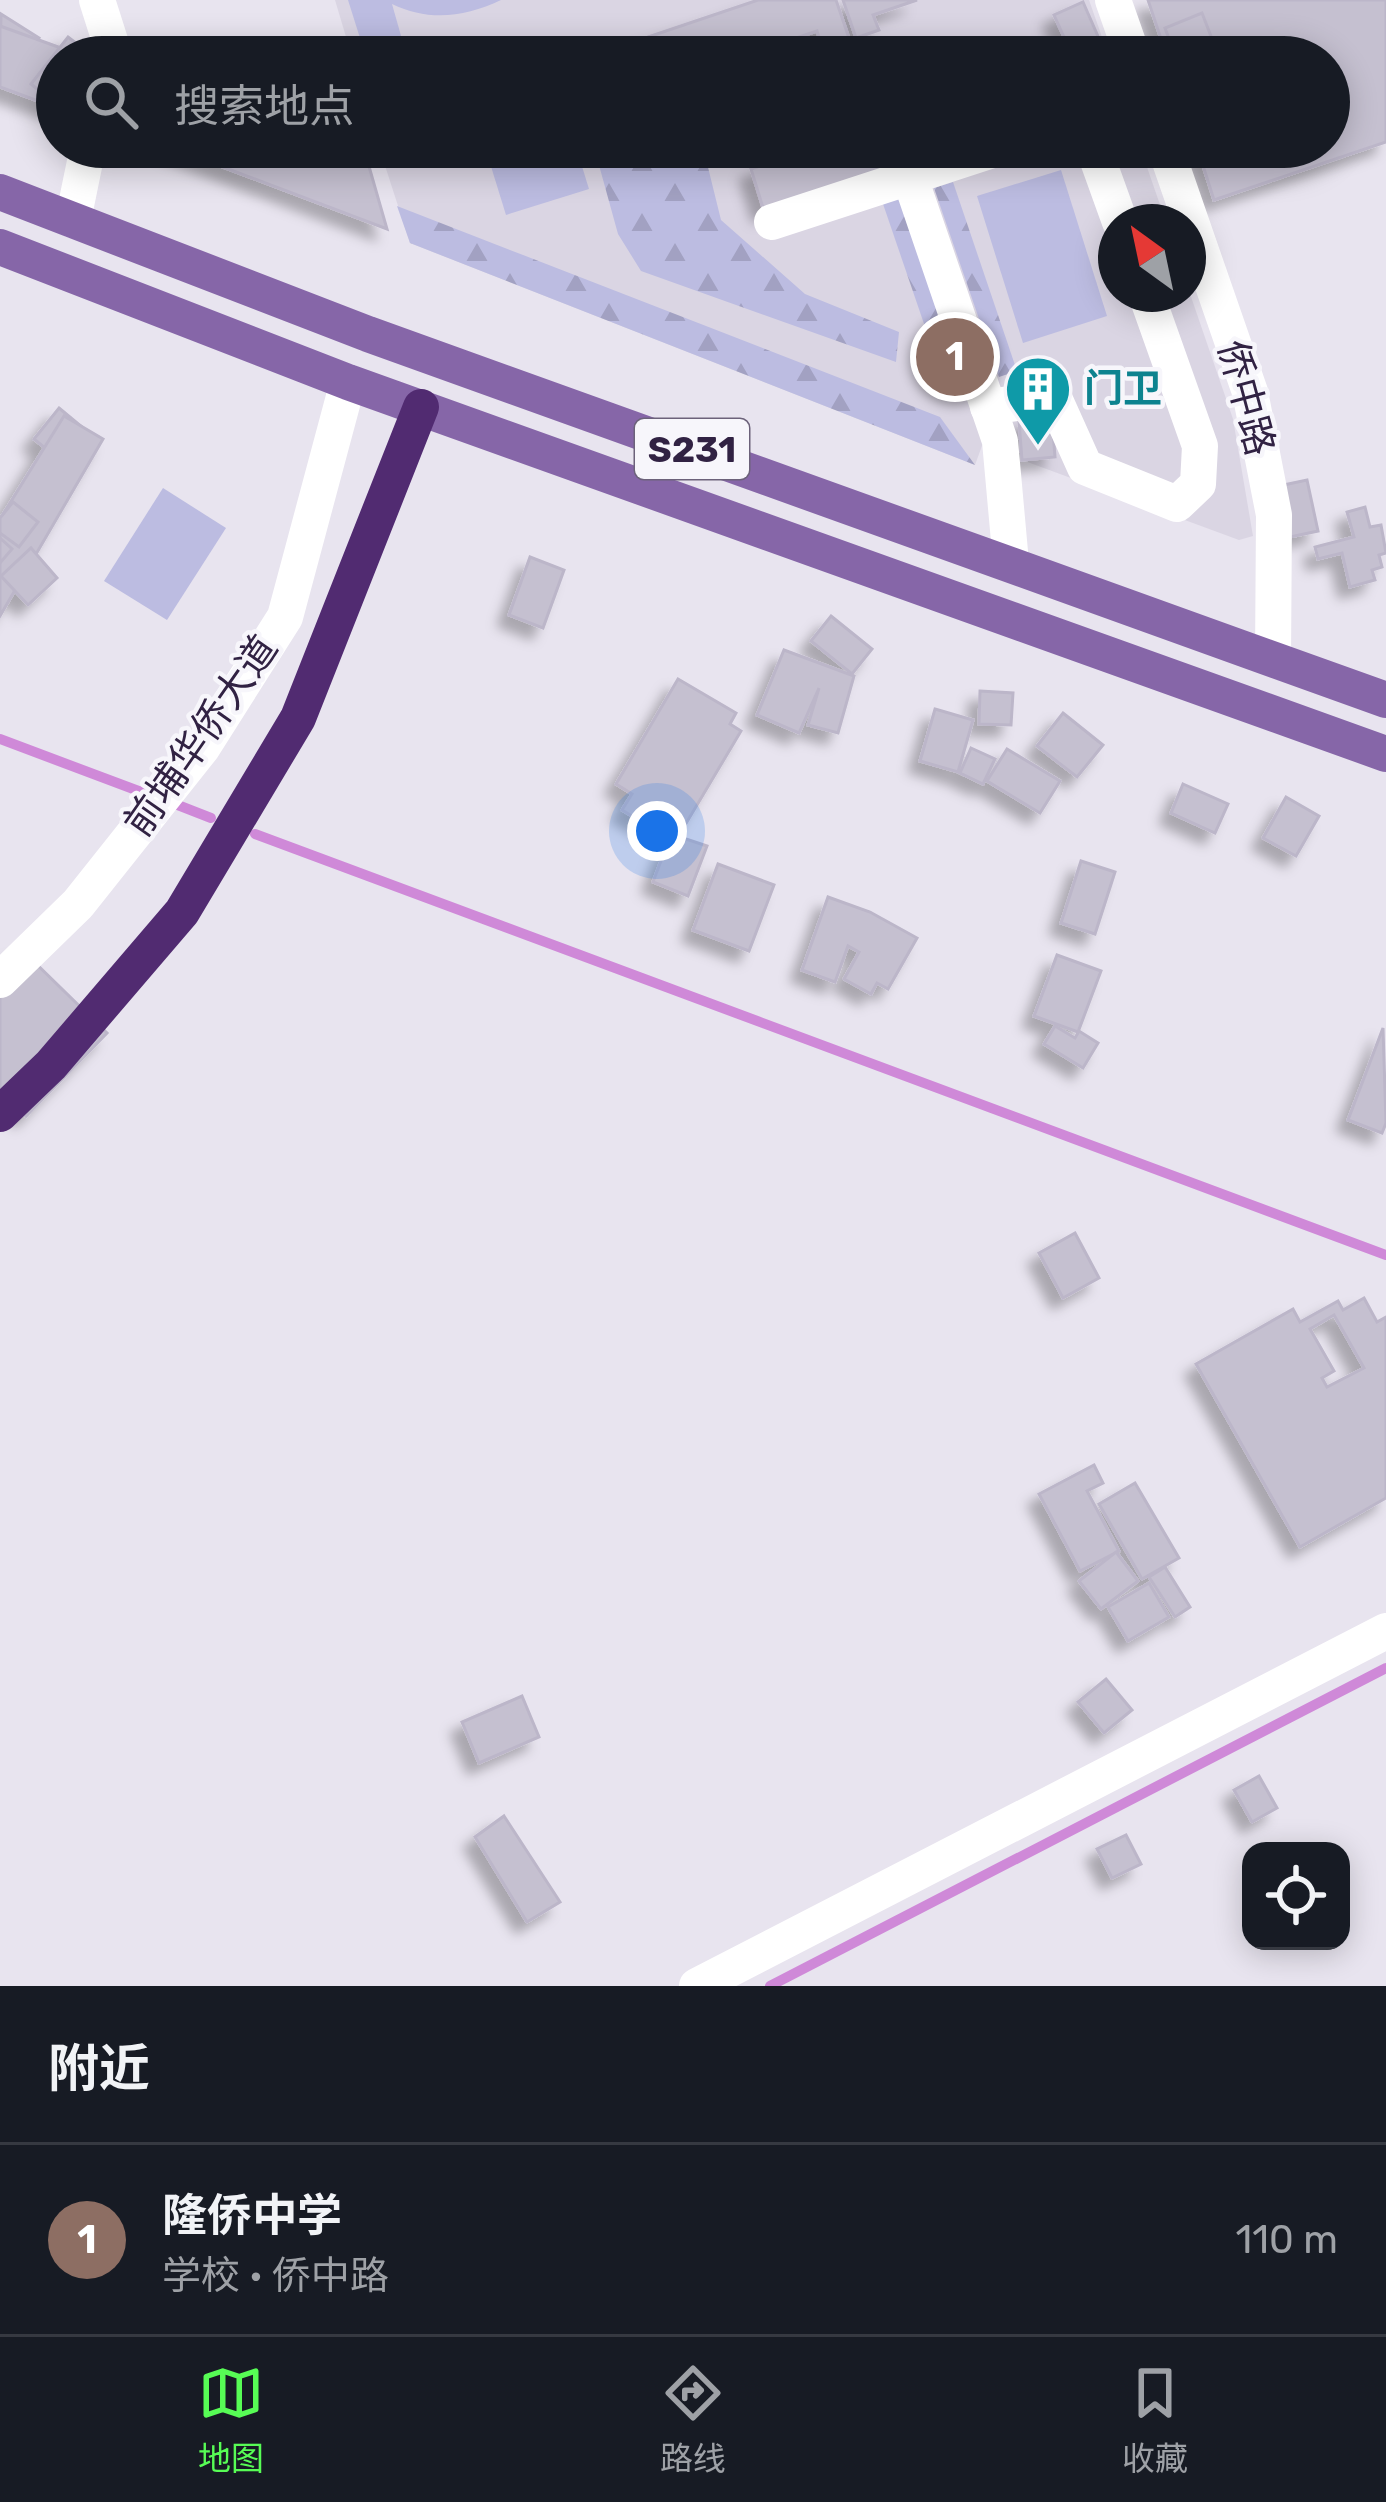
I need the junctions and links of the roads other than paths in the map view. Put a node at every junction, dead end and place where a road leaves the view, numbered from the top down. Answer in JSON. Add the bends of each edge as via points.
{"nodes":[{"id":1,"x":98,"y":0,"type":"edge"},
{"id":2,"x":1114,"y":0,"type":"edge"},
{"id":3,"x":109,"y":36,"type":"edge"},
{"id":4,"x":1126,"y":36,"type":"edge"},
{"id":5,"x":84,"y":168,"type":"edge"},
{"id":6,"x":940,"y":168,"type":"edge"},
{"id":7,"x":1101,"y":168,"type":"edge"},
{"id":8,"x":1172,"y":168,"type":"edge"},
{"id":9,"x":910,"y":178,"type":"junction"},
{"id":10,"x":0,"y":192,"type":"edge"},
{"id":11,"x":1114,"y":204,"type":"edge"},
{"id":12,"x":73,"y":220,"type":"junction"},
{"id":13,"x":772,"y":222,"type":"dead end"},
{"id":14,"x":0,"y":247,"type":"edge"},
{"id":15,"x":1152,"y":312,"type":"edge"},
{"id":16,"x":348,"y":382,"type":"junction"},
{"id":17,"x":422,"y":407,"type":"junction"},
{"id":18,"x":988,"y":407,"type":"junction"},
{"id":19,"x":1011,"y":563,"type":"junction"},
{"id":20,"x":1274,"y":659,"type":"junction"},
{"id":21,"x":1386,"y":700,"type":"edge"},
{"id":22,"x":1386,"y":754,"type":"edge"},
{"id":23,"x":0,"y":980,"type":"edge"},
{"id":24,"x":0,"y":1114,"type":"edge"},
{"id":25,"x":1386,"y":1631,"type":"edge"},
{"id":26,"x":697,"y":1986,"type":"edge"}],
"edges":[{"from":1,"to":3,"type":"street"},
{"from":2,"to":4,"type":"street"},
{"from":5,"to":12,"type":"street"},
{"from":6,"to":9,"type":"street"},
{"from":7,"to":11,"type":"street"},
{"from":8,"to":20,"type":"street","name":"侨中路","via":[[1250,392],[1274,515]]},
{"from":9,"to":13,"type":"street"},
{"from":9,"to":18,"type":"street"},
{"from":10,"to":12,"type":"main road","number":"S231"},
{"from":12,"to":19,"type":"main road","number":"S231"},
{"from":14,"to":16,"type":"main road","number":"S231"},
{"from":15,"to":18,"type":"street","via":[[1200,446],[1198,484],[1178,504],[1085,467],[1054,398]]},
{"from":16,"to":17,"type":"main road","number":"S231"},
{"from":16,"to":23,"type":"street","name":"前埔华侨大道","via":[[285,616],[202,748],[78,904]]},
{"from":17,"to":22,"type":"main road","number":"S231"},
{"from":17,"to":24,"type":"highway","via":[[298,718],[182,912]]},
{"from":18,"to":19,"type":"street","via":[[1000,441]]},
{"from":19,"to":20,"type":"main road","number":"S231"},
{"from":20,"to":21,"type":"main road","number":"S231"},
{"from":25,"to":26,"type":"street"}]}
